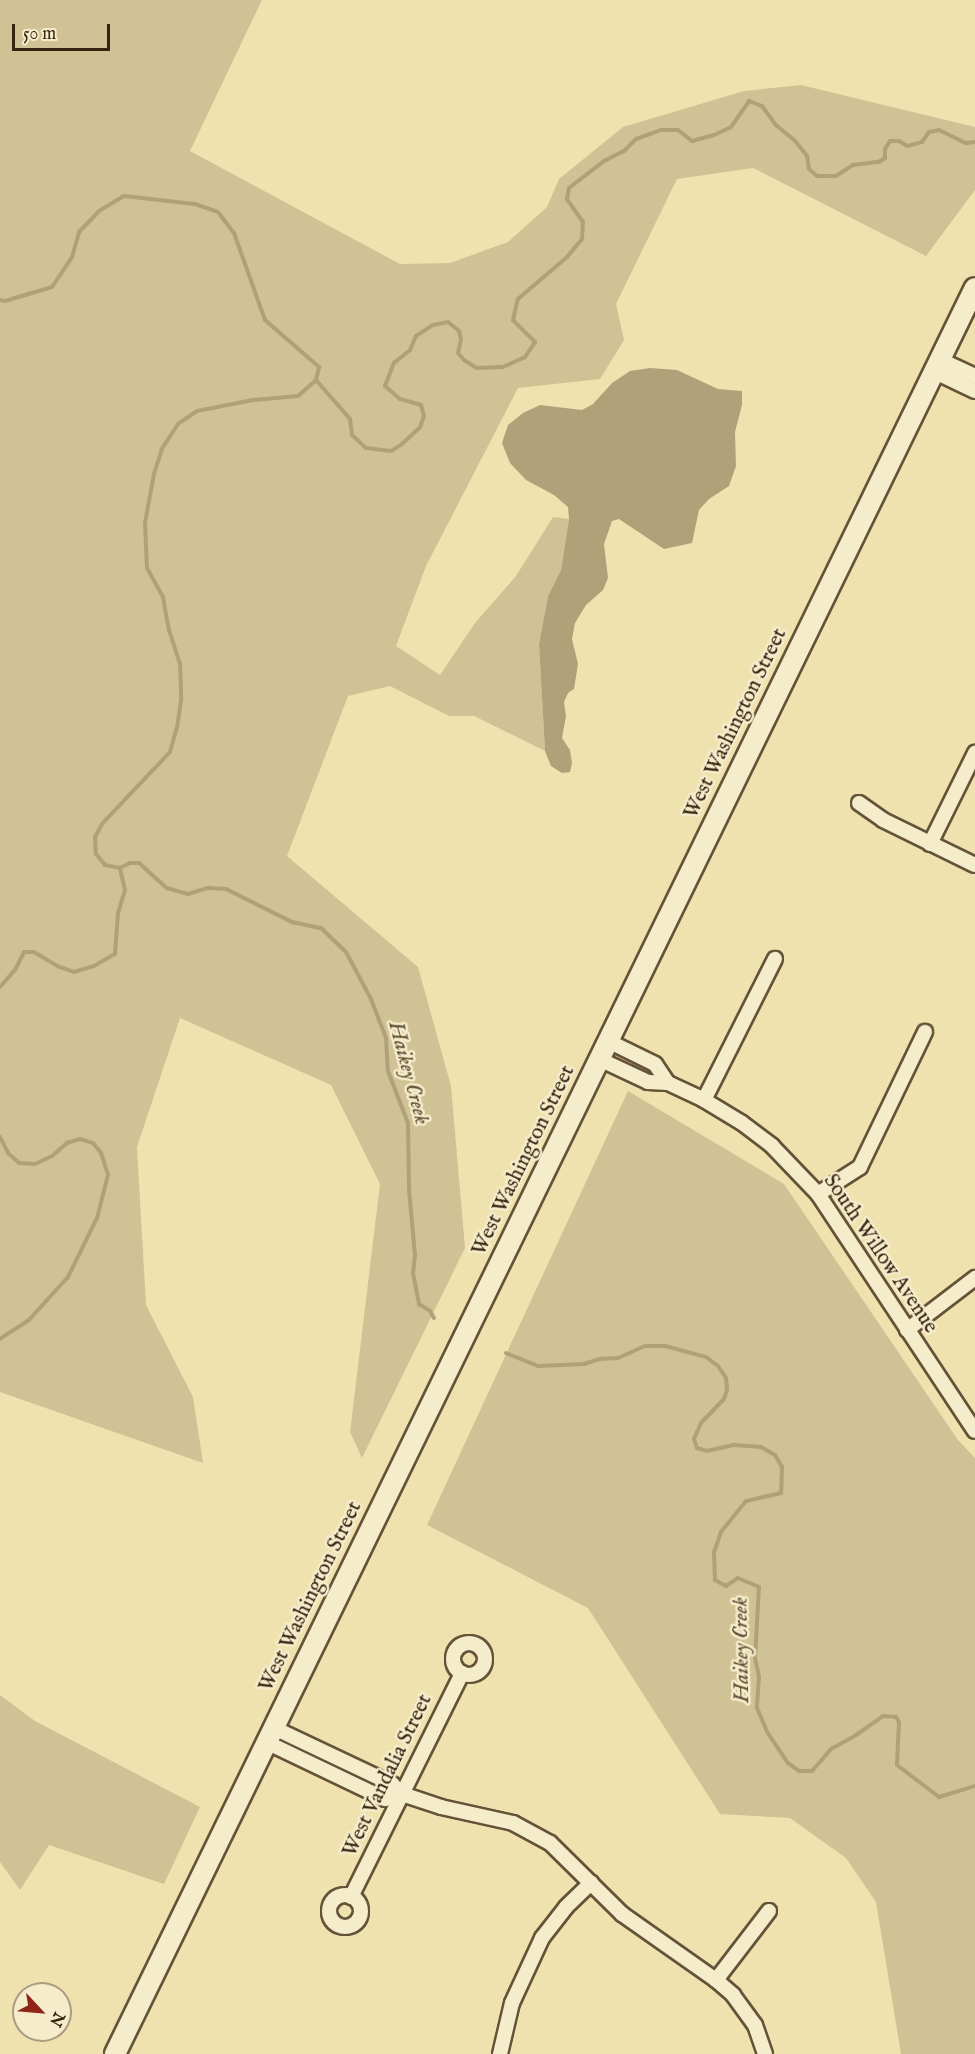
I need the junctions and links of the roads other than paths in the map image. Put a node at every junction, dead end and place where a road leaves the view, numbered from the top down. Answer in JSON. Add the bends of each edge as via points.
{"nodes":[{"id":1,"x":975,"y":288,"type":"edge"},
{"id":2,"x":938,"y":366,"type":"junction"},
{"id":3,"x":975,"y":376,"type":"edge"},
{"id":4,"x":975,"y":392,"type":"edge"},
{"id":5,"x":975,"y":753,"type":"edge"},
{"id":6,"x":860,"y":802,"type":"dead end"},
{"id":7,"x":930,"y":844,"type":"junction"},
{"id":8,"x":975,"y":866,"type":"edge"},
{"id":9,"x":775,"y":959,"type":"dead end"},
{"id":10,"x":925,"y":1032,"type":"dead end"},
{"id":11,"x":608,"y":1041,"type":"junction"},
{"id":12,"x":599,"y":1059,"type":"junction"},
{"id":13,"x":668,"y":1083,"type":"junction"},
{"id":14,"x":704,"y":1100,"type":"junction"},
{"id":15,"x":818,"y":1194,"type":"junction"},
{"id":16,"x":975,"y":1278,"type":"edge"},
{"id":17,"x":907,"y":1330,"type":"junction"},
{"id":18,"x":975,"y":1431,"type":"edge"},
{"id":19,"x":462,"y":1673,"type":"dead end"},
{"id":20,"x":270,"y":1735,"type":"junction"},
{"id":21,"x":402,"y":1794,"type":"junction"},
{"id":22,"x":591,"y":1883,"type":"junction"},
{"id":23,"x":351,"y":1896,"type":"dead end"},
{"id":24,"x":769,"y":1911,"type":"dead end"},
{"id":25,"x":716,"y":1980,"type":"junction"},
{"id":26,"x":115,"y":2054,"type":"edge"},
{"id":27,"x":500,"y":2054,"type":"edge"},
{"id":28,"x":765,"y":2054,"type":"edge"}],
"edges":[{"from":1,"to":2,"type":"main road","name":"West Washington Street"},
{"from":2,"to":3,"type":"street"},
{"from":2,"to":4,"type":"street"},
{"from":2,"to":11,"type":"main road","name":"West Washington Street"},
{"from":5,"to":7,"type":"street"},
{"from":6,"to":7,"type":"street","via":[[883,820]]},
{"from":7,"to":8,"type":"street"},
{"from":9,"to":14,"type":"street"},
{"from":10,"to":15,"type":"street","via":[[860,1167]]},
{"from":11,"to":12,"type":"main road","name":"West Washington Street"},
{"from":11,"to":13,"type":"street","name":"South Willow Avenue","via":[[655,1064]]},
{"from":12,"to":13,"type":"street","name":"South Willow Avenue","via":[[648,1082]]},
{"from":12,"to":20,"type":"main road","name":"West Washington Street"},
{"from":13,"to":14,"type":"street","name":"South Willow Avenue"},
{"from":14,"to":15,"type":"street","name":"South Willow Avenue","via":[[772,1146]]},
{"from":15,"to":17,"type":"street","name":"South Willow Avenue"},
{"from":16,"to":17,"type":"street"},
{"from":17,"to":18,"type":"street","name":"South Willow Avenue"},
{"from":19,"to":21,"type":"street","name":"West Vandalia Street"},
{"from":20,"to":21,"type":"street","via":[[392,1784]]},
{"from":20,"to":26,"type":"main road","name":"West Washington Street"},
{"from":21,"to":22,"type":"street","via":[[519,1826],[550,1843]]},
{"from":21,"to":23,"type":"street","name":"West Vandalia Street"},
{"from":22,"to":25,"type":"street","via":[[641,1930]]},
{"from":22,"to":27,"type":"street","via":[[542,1938],[512,2003]]},
{"from":24,"to":25,"type":"street"},
{"from":25,"to":28,"type":"street","via":[[745,2009]]}]}
